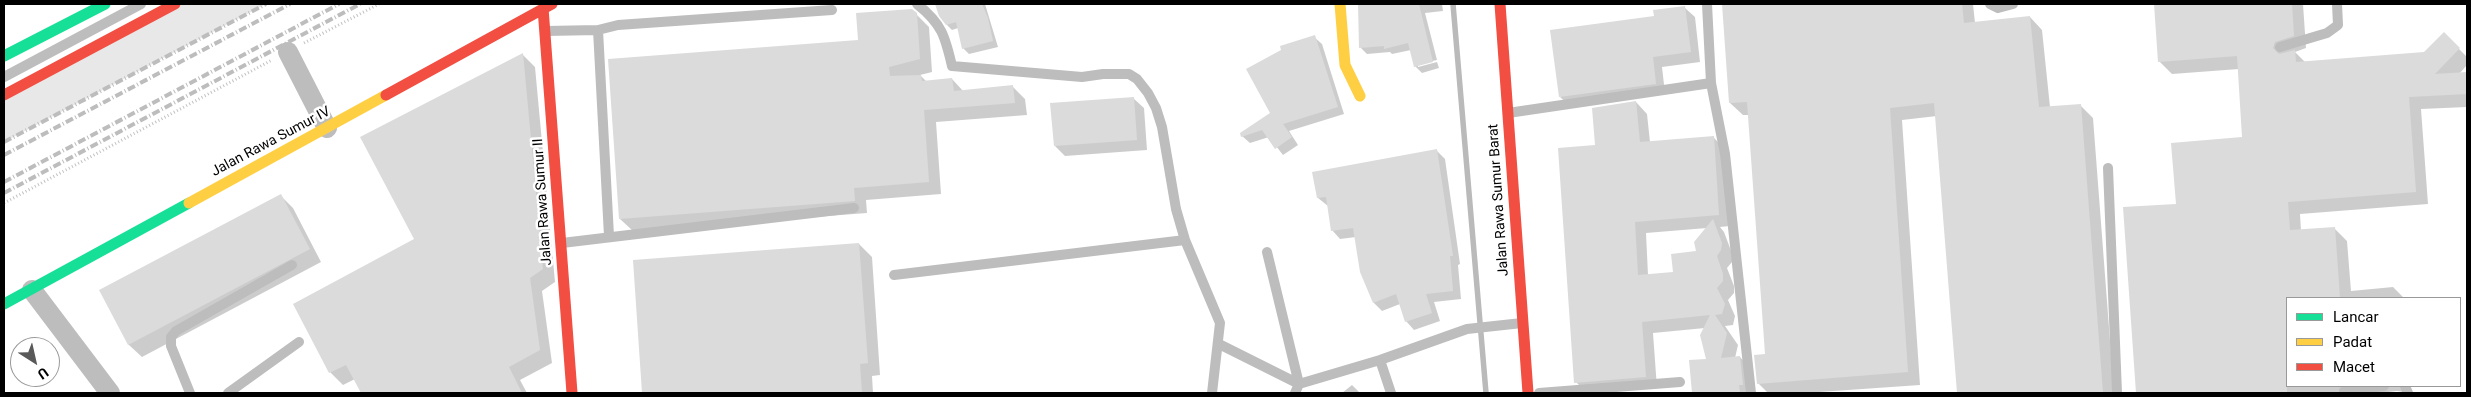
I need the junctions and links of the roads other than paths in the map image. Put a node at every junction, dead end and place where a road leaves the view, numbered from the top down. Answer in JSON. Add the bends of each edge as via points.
{"nodes":[{"id":1,"x":105,"y":4,"type":"edge"},
{"id":2,"x":141,"y":4,"type":"edge"},
{"id":3,"x":175,"y":4,"type":"edge"},
{"id":4,"x":918,"y":4,"type":"edge"},
{"id":5,"x":1340,"y":4,"type":"edge"},
{"id":6,"x":1500,"y":4,"type":"edge"},
{"id":7,"x":1707,"y":4,"type":"edge"},
{"id":8,"x":1990,"y":4,"type":"edge"},
{"id":9,"x":2013,"y":4,"type":"edge"},
{"id":10,"x":2337,"y":4,"type":"edge"},
{"id":11,"x":547,"y":6,"type":"edge"},
{"id":12,"x":832,"y":10,"type":"dead end"},
{"id":13,"x":598,"y":30,"type":"junction"},
{"id":14,"x":545,"y":31,"type":"junction"},
{"id":15,"x":2280,"y":47,"type":"dead end"},
{"id":16,"x":288,"y":52,"type":"road end"},
{"id":17,"x":4,"y":56,"type":"edge"},
{"id":18,"x":4,"y":76,"type":"edge"},
{"id":19,"x":1711,"y":83,"type":"junction"},
{"id":20,"x":4,"y":95,"type":"edge"},
{"id":21,"x":1360,"y":96,"type":"dead end"},
{"id":22,"x":1507,"y":113,"type":"junction"},
{"id":23,"x":327,"y":128,"type":"junction"},
{"id":24,"x":2108,"y":168,"type":"dead end"},
{"id":25,"x":854,"y":208,"type":"dead end"},
{"id":26,"x":609,"y":236,"type":"junction"},
{"id":27,"x":1185,"y":240,"type":"junction"},
{"id":28,"x":561,"y":243,"type":"junction"},
{"id":29,"x":1267,"y":252,"type":"dead end"},
{"id":30,"x":292,"y":265,"type":"dead end"},
{"id":31,"x":894,"y":275,"type":"dead end"},
{"id":32,"x":32,"y":290,"type":"junction"},
{"id":33,"x":4,"y":304,"type":"edge"},
{"id":34,"x":1523,"y":323,"type":"junction"},
{"id":35,"x":298,"y":342,"type":"dead end"},
{"id":36,"x":1219,"y":344,"type":"junction"},
{"id":37,"x":1380,"y":360,"type":"junction"},
{"id":38,"x":1680,"y":382,"type":"dead end"},
{"id":39,"x":2376,"y":387,"type":"edge"},
{"id":40,"x":1297,"y":389,"type":"edge"},
{"id":41,"x":2344,"y":391,"type":"dead end"},
{"id":42,"x":110,"y":393,"type":"edge"},
{"id":43,"x":190,"y":393,"type":"edge"},
{"id":44,"x":228,"y":393,"type":"edge"},
{"id":45,"x":572,"y":393,"type":"edge"},
{"id":46,"x":1212,"y":393,"type":"edge"},
{"id":47,"x":1391,"y":393,"type":"edge"},
{"id":48,"x":1528,"y":393,"type":"edge"},
{"id":49,"x":1539,"y":393,"type":"edge"},
{"id":50,"x":1751,"y":393,"type":"edge"},
{"id":51,"x":2117,"y":393,"type":"edge"}],
"edges":[{"from":1,"to":17,"type":"street"},
{"from":2,"to":18,"type":"lane"},
{"from":3,"to":20,"type":"street"},
{"from":4,"to":27,"type":"lane","via":[[935,19],[946,41],[952,66],[1082,78],[1129,74],[1137,79],[1148,93],[1162,127],[1176,209]]},
{"from":5,"to":21,"type":"street","via":[[1345,65]]},
{"from":6,"to":22,"type":"street","name":"Jalan Rawa Sumur Barat"},
{"from":7,"to":19,"type":"lane"},
{"from":8,"to":9,"type":"lane","via":[[1998,8]]},
{"from":10,"to":15,"type":"lane","via":[[2338,25],[2327,33]]},
{"from":11,"to":14,"type":"street","name":"Jalan Rawa Sumur II"},
{"from":11,"to":23,"type":"street","name":"Jalan Rawa Sumur IV"},
{"from":12,"to":13,"type":"lane","via":[[618,25]]},
{"from":13,"to":14,"type":"lane"},
{"from":13,"to":26,"type":"lane"},
{"from":14,"to":28,"type":"street","name":"Jalan Rawa Sumur II"},
{"from":16,"to":23,"type":"street"},
{"from":19,"to":22,"type":"lane"},
{"from":19,"to":50,"type":"lane","via":[[1725,154]]},
{"from":22,"to":34,"type":"street","name":"Jalan Rawa Sumur Barat"},
{"from":23,"to":32,"type":"street","name":"Jalan Rawa Sumur IV"},
{"from":24,"to":51,"type":"lane"},
{"from":25,"to":26,"type":"lane"},
{"from":26,"to":28,"type":"lane"},
{"from":27,"to":31,"type":"lane"},
{"from":27,"to":36,"type":"lane","via":[[1220,323]]},
{"from":28,"to":45,"type":"street","name":"Jalan Rawa Sumur II"},
{"from":29,"to":40,"type":"lane"},
{"from":30,"to":43,"type":"lane","via":[[176,331],[171,338],[171,346]]},
{"from":32,"to":33,"type":"street","name":"Jalan Rawa Sumur IV"},
{"from":32,"to":42,"type":"street"},
{"from":34,"to":37,"type":"lane","via":[[1467,329]]},
{"from":34,"to":48,"type":"street","name":"Jalan Rawa Sumur Barat"},
{"from":35,"to":44,"type":"lane"},
{"from":36,"to":40,"type":"lane"},
{"from":36,"to":46,"type":"lane"},
{"from":37,"to":40,"type":"lane"},
{"from":37,"to":47,"type":"lane"},
{"from":38,"to":49,"type":"lane"},
{"from":39,"to":41,"type":"lane"}]}
